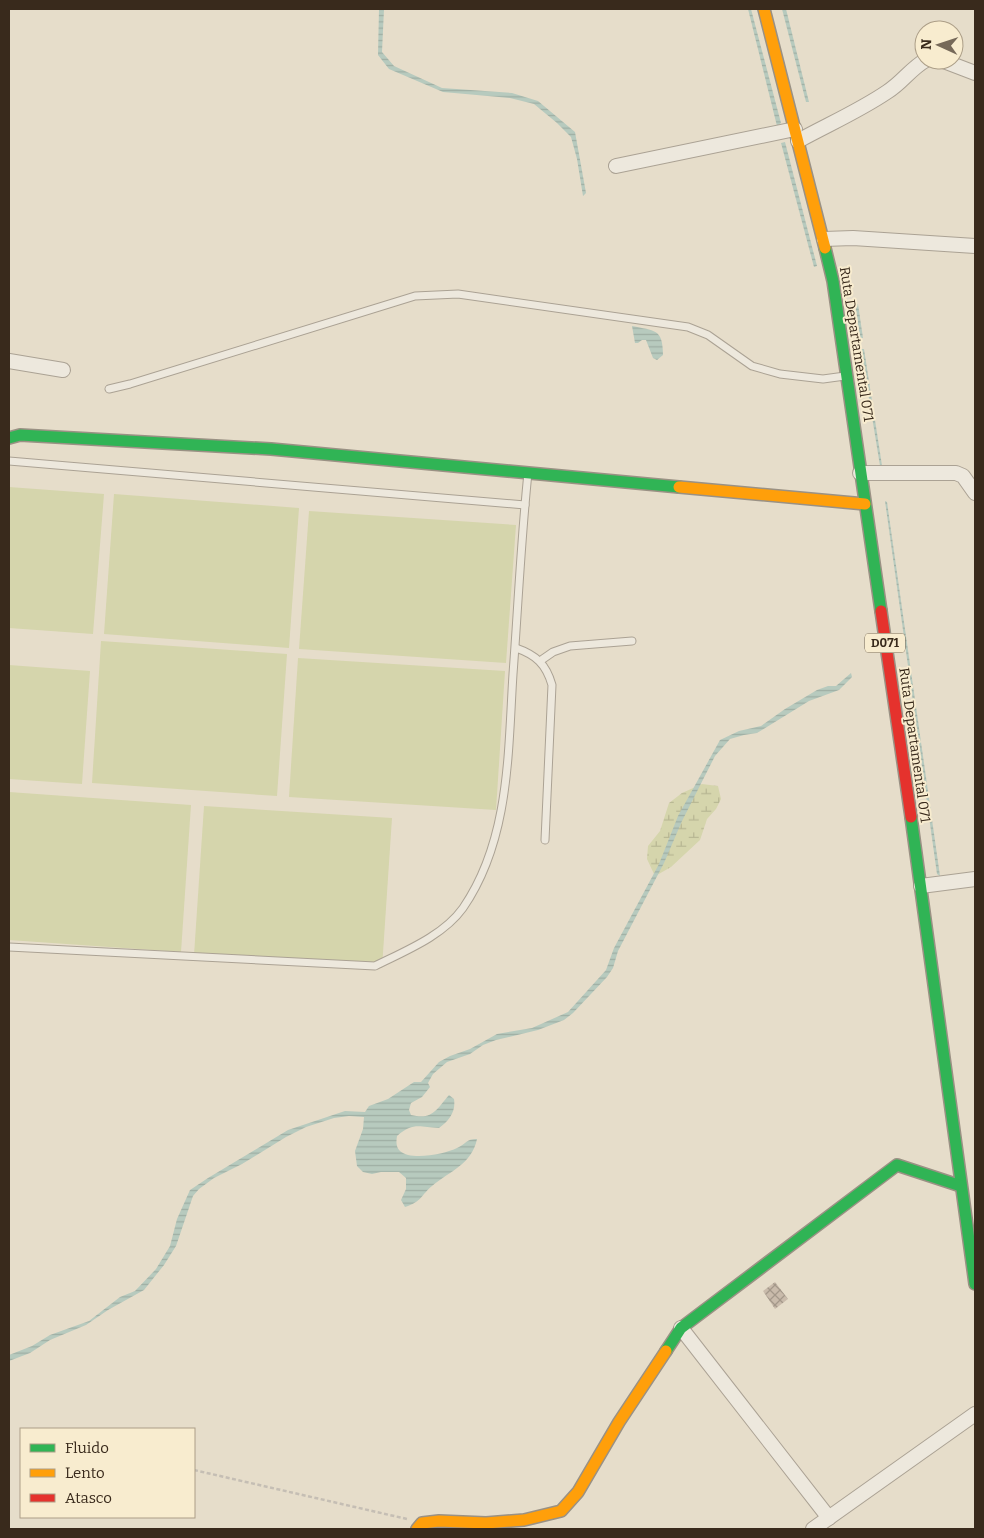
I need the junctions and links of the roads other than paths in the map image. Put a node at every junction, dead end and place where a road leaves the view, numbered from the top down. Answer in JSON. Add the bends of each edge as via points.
{"nodes":[{"id":1,"x":764,"y":9,"type":"edge"},
{"id":2,"x":914,"y":68,"type":"edge"},
{"id":3,"x":796,"y":135,"type":"junction"},
{"id":4,"x":616,"y":166,"type":"dead end"},
{"id":5,"x":824,"y":239,"type":"junction"},
{"id":6,"x":975,"y":246,"type":"edge"},
{"id":7,"x":9,"y":361,"type":"edge"},
{"id":8,"x":63,"y":370,"type":"dead end"},
{"id":9,"x":848,"y":376,"type":"junction"},
{"id":10,"x":109,"y":389,"type":"dead end"},
{"id":11,"x":9,"y":438,"type":"edge"},
{"id":12,"x":9,"y":462,"type":"edge"},
{"id":13,"x":860,"y":472,"type":"junction"},
{"id":14,"x":528,"y":473,"type":"junction"},
{"id":15,"x":975,"y":493,"type":"edge"},
{"id":16,"x":865,"y":504,"type":"junction"},
{"id":17,"x":525,"y":505,"type":"junction"},
{"id":18,"x":632,"y":641,"type":"dead end"},
{"id":19,"x":516,"y":648,"type":"junction"},
{"id":20,"x":540,"y":661,"type":"junction"},
{"id":21,"x":545,"y":840,"type":"dead end"},
{"id":22,"x":975,"y":879,"type":"edge"},
{"id":23,"x":921,"y":886,"type":"junction"},
{"id":24,"x":9,"y":947,"type":"edge"},
{"id":25,"x":961,"y":1186,"type":"junction"},
{"id":26,"x":974,"y":1268,"type":"edge"},
{"id":27,"x":975,"y":1284,"type":"edge"},
{"id":28,"x":681,"y":1328,"type":"junction"},
{"id":29,"x":975,"y":1414,"type":"edge"},
{"id":30,"x":829,"y":1518,"type":"junction"},
{"id":31,"x":419,"y":1526,"type":"edge"},
{"id":32,"x":813,"y":1529,"type":"edge"}],
"edges":[{"from":1,"to":3,"type":"street","name":"Ruta Departamental 071","number":"D071"},
{"from":2,"to":3,"type":"street","via":[[888,92]]},
{"from":3,"to":4,"type":"street"},
{"from":3,"to":5,"type":"street","name":"Ruta Departamental 071","number":"D071"},
{"from":5,"to":6,"type":"street"},
{"from":5,"to":9,"type":"street","name":"Ruta Departamental 071","number":"D071"},
{"from":7,"to":8,"type":"street"},
{"from":9,"to":10,"type":"lane","via":[[823,379],[780,374],[752,366],[708,335],[688,327],[458,294],[416,296]]},
{"from":9,"to":13,"type":"street","name":"Ruta Departamental 071","number":"D071"},
{"from":11,"to":14,"type":"street","via":[[20,435],[271,449]]},
{"from":12,"to":17,"type":"lane"},
{"from":13,"to":15,"type":"street","via":[[956,473],[963,476]]},
{"from":13,"to":16,"type":"street","name":"Ruta Departamental 071","number":"D071"},
{"from":14,"to":16,"type":"street"},
{"from":14,"to":17,"type":"lane"},
{"from":16,"to":23,"type":"street","name":"Ruta Departamental 071","number":"D071"},
{"from":17,"to":19,"type":"lane"},
{"from":18,"to":20,"type":"lane","via":[[570,646]]},
{"from":19,"to":20,"type":"lane"},
{"from":19,"to":24,"type":"lane","via":[[510,733],[496,836],[484,872],[462,909],[443,928],[422,942],[375,966]]},
{"from":20,"to":21,"type":"lane","via":[[552,685]]},
{"from":22,"to":23,"type":"street"},
{"from":23,"to":25,"type":"street","name":"Ruta Departamental 071","number":"D071"},
{"from":25,"to":26,"type":"street","name":"Ruta Departamental 071","number":"D071"},
{"from":25,"to":28,"type":"street","via":[[896,1165]]},
{"from":26,"to":27,"type":"street","name":"Ruta Departamental 071","number":"D071"},
{"from":28,"to":30,"type":"street"},
{"from":28,"to":31,"type":"street","via":[[619,1422],[578,1492],[560,1511],[524,1520],[486,1523],[439,1521]]},
{"from":29,"to":30,"type":"street"},
{"from":30,"to":32,"type":"street"}]}
